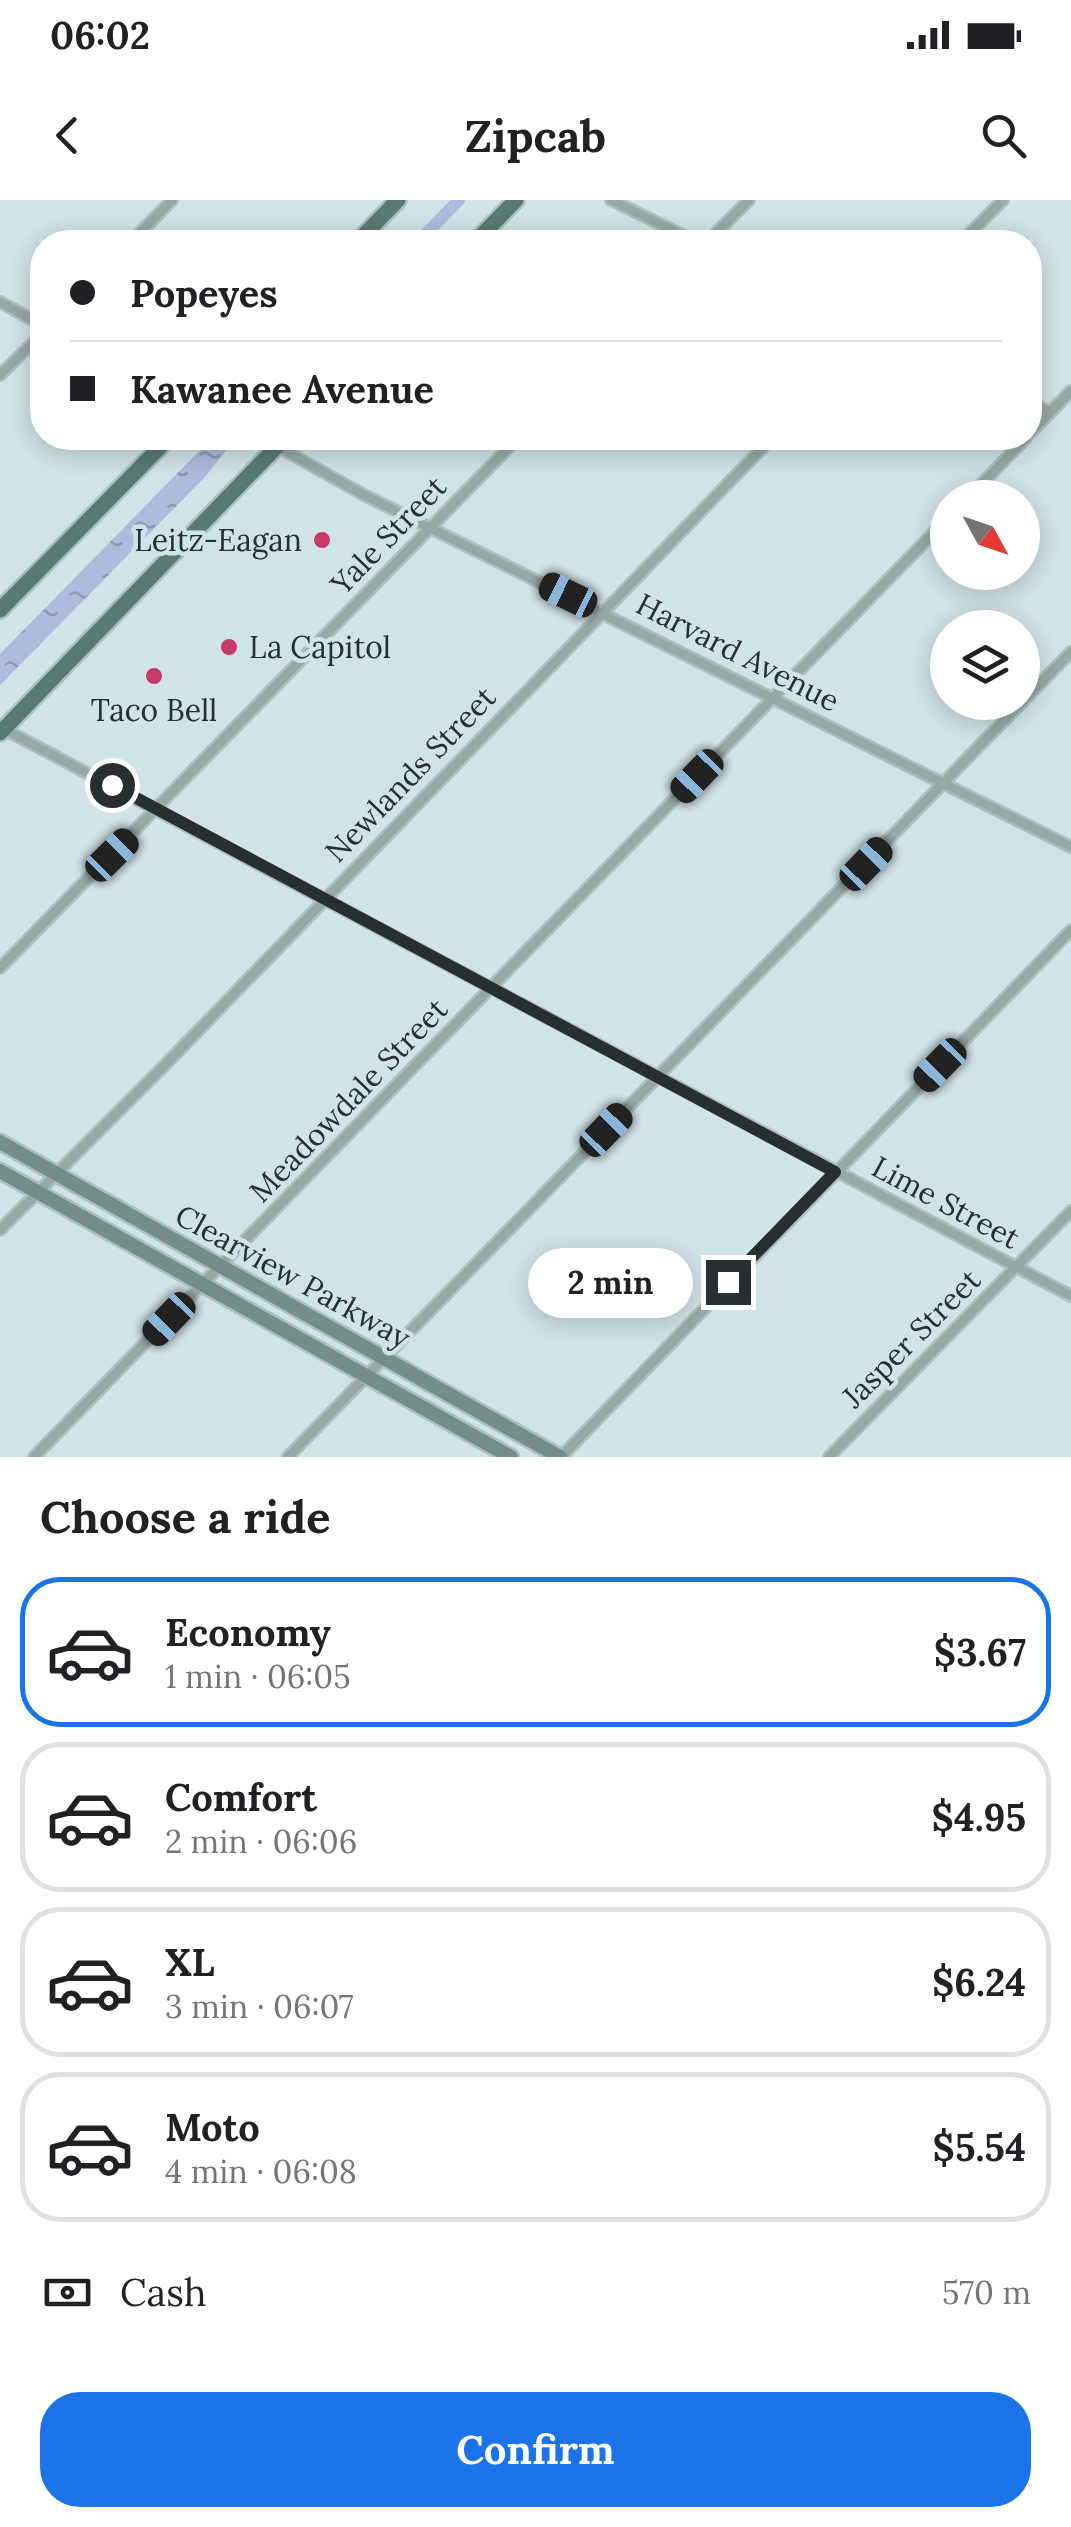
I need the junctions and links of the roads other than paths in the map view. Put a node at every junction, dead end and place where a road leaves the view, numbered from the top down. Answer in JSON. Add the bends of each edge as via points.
{"nodes":[{"id":1,"x":172,"y":200,"type":"edge"},
{"id":2,"x":398,"y":200,"type":"edge"},
{"id":3,"x":516,"y":200,"type":"edge"},
{"id":4,"x":612,"y":200,"type":"edge"},
{"id":5,"x":749,"y":200,"type":"edge"},
{"id":6,"x":1002,"y":200,"type":"edge"},
{"id":7,"x":143,"y":230,"type":"edge"},
{"id":8,"x":369,"y":230,"type":"edge"},
{"id":9,"x":487,"y":230,"type":"edge"},
{"id":10,"x":673,"y":230,"type":"edge"},
{"id":11,"x":720,"y":230,"type":"edge"},
{"id":12,"x":973,"y":230,"type":"edge"},
{"id":13,"x":0,"y":302,"type":"edge"},
{"id":14,"x":30,"y":318,"type":"edge"},
{"id":15,"x":30,"y":346,"type":"edge"},
{"id":16,"x":0,"y":375,"type":"edge"},
{"id":17,"x":1071,"y":391,"type":"edge"},
{"id":18,"x":1042,"y":408,"type":"edge"},
{"id":19,"x":1050,"y":412,"type":"junction"},
{"id":20,"x":1042,"y":420,"type":"edge"},
{"id":21,"x":157,"y":450,"type":"edge"},
{"id":22,"x":274,"y":450,"type":"edge"},
{"id":23,"x":294,"y":450,"type":"edge"},
{"id":24,"x":506,"y":450,"type":"edge"},
{"id":25,"x":760,"y":450,"type":"edge"},
{"id":26,"x":1014,"y":450,"type":"edge"},
{"id":27,"x":985,"y":480,"type":"edge"},
{"id":28,"x":431,"y":527,"type":"junction"},
{"id":29,"x":930,"y":537,"type":"edge"},
{"id":30,"x":0,"y":610,"type":"edge"},
{"id":31,"x":603,"y":612,"type":"junction"},
{"id":32,"x":1071,"y":652,"type":"edge"},
{"id":33,"x":1040,"y":684,"type":"edge"},
{"id":34,"x":774,"y":697,"type":"junction"},
{"id":35,"x":1005,"y":720,"type":"edge"},
{"id":36,"x":2,"y":731,"type":"edge"},
{"id":37,"x":943,"y":785,"type":"junction"},
{"id":38,"x":158,"y":808,"type":"junction"},
{"id":39,"x":1071,"y":847,"type":"edge"},
{"id":40,"x":325,"y":897,"type":"junction"},
{"id":41,"x":1071,"y":930,"type":"edge"},
{"id":42,"x":0,"y":968,"type":"edge"},
{"id":43,"x":492,"y":988,"type":"junction"},
{"id":44,"x":659,"y":1076,"type":"junction"},
{"id":45,"x":0,"y":1142,"type":"edge"},
{"id":46,"x":0,"y":1171,"type":"edge"},
{"id":47,"x":835,"y":1172,"type":"junction"},
{"id":48,"x":55,"y":1174,"type":"junction"},
{"id":49,"x":37,"y":1192,"type":"junction"},
{"id":50,"x":1071,"y":1210,"type":"edge"},
{"id":51,"x":0,"y":1230,"type":"edge"},
{"id":52,"x":220,"y":1266,"type":"junction"},
{"id":53,"x":1016,"y":1267,"type":"junction"},
{"id":54,"x":204,"y":1284,"type":"junction"},
{"id":55,"x":1071,"y":1296,"type":"edge"},
{"id":56,"x":384,"y":1359,"type":"junction"},
{"id":57,"x":367,"y":1377,"type":"junction"},
{"id":58,"x":34,"y":1457,"type":"edge"},
{"id":59,"x":288,"y":1457,"type":"edge"},
{"id":60,"x":511,"y":1457,"type":"edge"},
{"id":61,"x":560,"y":1457,"type":"edge"},
{"id":62,"x":829,"y":1457,"type":"edge"}],
"edges":[{"from":1,"to":7,"type":"street"},
{"from":2,"to":8,"type":"main road"},
{"from":3,"to":9,"type":"main road"},
{"from":4,"to":10,"type":"street"},
{"from":5,"to":11,"type":"street"},
{"from":6,"to":12,"type":"street"},
{"from":13,"to":14,"type":"street"},
{"from":15,"to":16,"type":"street"},
{"from":17,"to":19,"type":"street"},
{"from":18,"to":19,"type":"street"},
{"from":19,"to":20,"type":"street"},
{"from":21,"to":30,"type":"main road"},
{"from":22,"to":36,"type":"main road"},
{"from":23,"to":28,"type":"street","name":"Harvard Avenue","via":[[362,494]]},
{"from":24,"to":28,"type":"street","name":"Yale Street"},
{"from":25,"to":31,"type":"street","name":"Newlands Street"},
{"from":26,"to":27,"type":"street"},
{"from":28,"to":31,"type":"street","name":"Harvard Avenue"},
{"from":28,"to":38,"type":"street","name":"Yale Street"},
{"from":29,"to":34,"type":"street","name":"Meadowdale Street"},
{"from":31,"to":34,"type":"street","name":"Harvard Avenue"},
{"from":31,"to":40,"type":"street","name":"Newlands Street"},
{"from":32,"to":33,"type":"street"},
{"from":34,"to":37,"type":"street","name":"Harvard Avenue"},
{"from":34,"to":43,"type":"street","name":"Meadowdale Street"},
{"from":35,"to":37,"type":"street"},
{"from":36,"to":38,"type":"street","name":"Lime Street"},
{"from":37,"to":39,"type":"street","name":"Harvard Avenue"},
{"from":37,"to":44,"type":"street"},
{"from":38,"to":40,"type":"street","name":"Lime Street"},
{"from":38,"to":42,"type":"street","name":"Yale Street"},
{"from":40,"to":43,"type":"street","name":"Lime Street"},
{"from":40,"to":48,"type":"street","name":"Newlands Street"},
{"from":41,"to":47,"type":"street"},
{"from":43,"to":44,"type":"street","name":"Lime Street"},
{"from":43,"to":52,"type":"street","name":"Meadowdale Street"},
{"from":44,"to":47,"type":"street","name":"Lime Street"},
{"from":44,"to":56,"type":"street"},
{"from":45,"to":48,"type":"main road","name":"Clearview Parkway"},
{"from":46,"to":49,"type":"main road","name":"Clearview Parkway"},
{"from":47,"to":53,"type":"street","name":"Lime Street"},
{"from":47,"to":61,"type":"street"},
{"from":48,"to":49,"type":"street","name":"Newlands Street"},
{"from":48,"to":52,"type":"main road","name":"Clearview Parkway"},
{"from":49,"to":51,"type":"street","name":"Newlands Street"},
{"from":49,"to":54,"type":"main road","name":"Clearview Parkway"},
{"from":50,"to":53,"type":"street","name":"Jasper Street"},
{"from":52,"to":54,"type":"street","name":"Meadowdale Street"},
{"from":52,"to":56,"type":"main road","name":"Clearview Parkway"},
{"from":53,"to":55,"type":"street","name":"Lime Street"},
{"from":53,"to":62,"type":"street","name":"Jasper Street"},
{"from":54,"to":57,"type":"main road","name":"Clearview Parkway"},
{"from":54,"to":58,"type":"street","name":"Meadowdale Street"},
{"from":56,"to":57,"type":"street"},
{"from":56,"to":61,"type":"main road","name":"Clearview Parkway"},
{"from":57,"to":59,"type":"street"},
{"from":57,"to":60,"type":"main road","name":"Clearview Parkway"}]}
